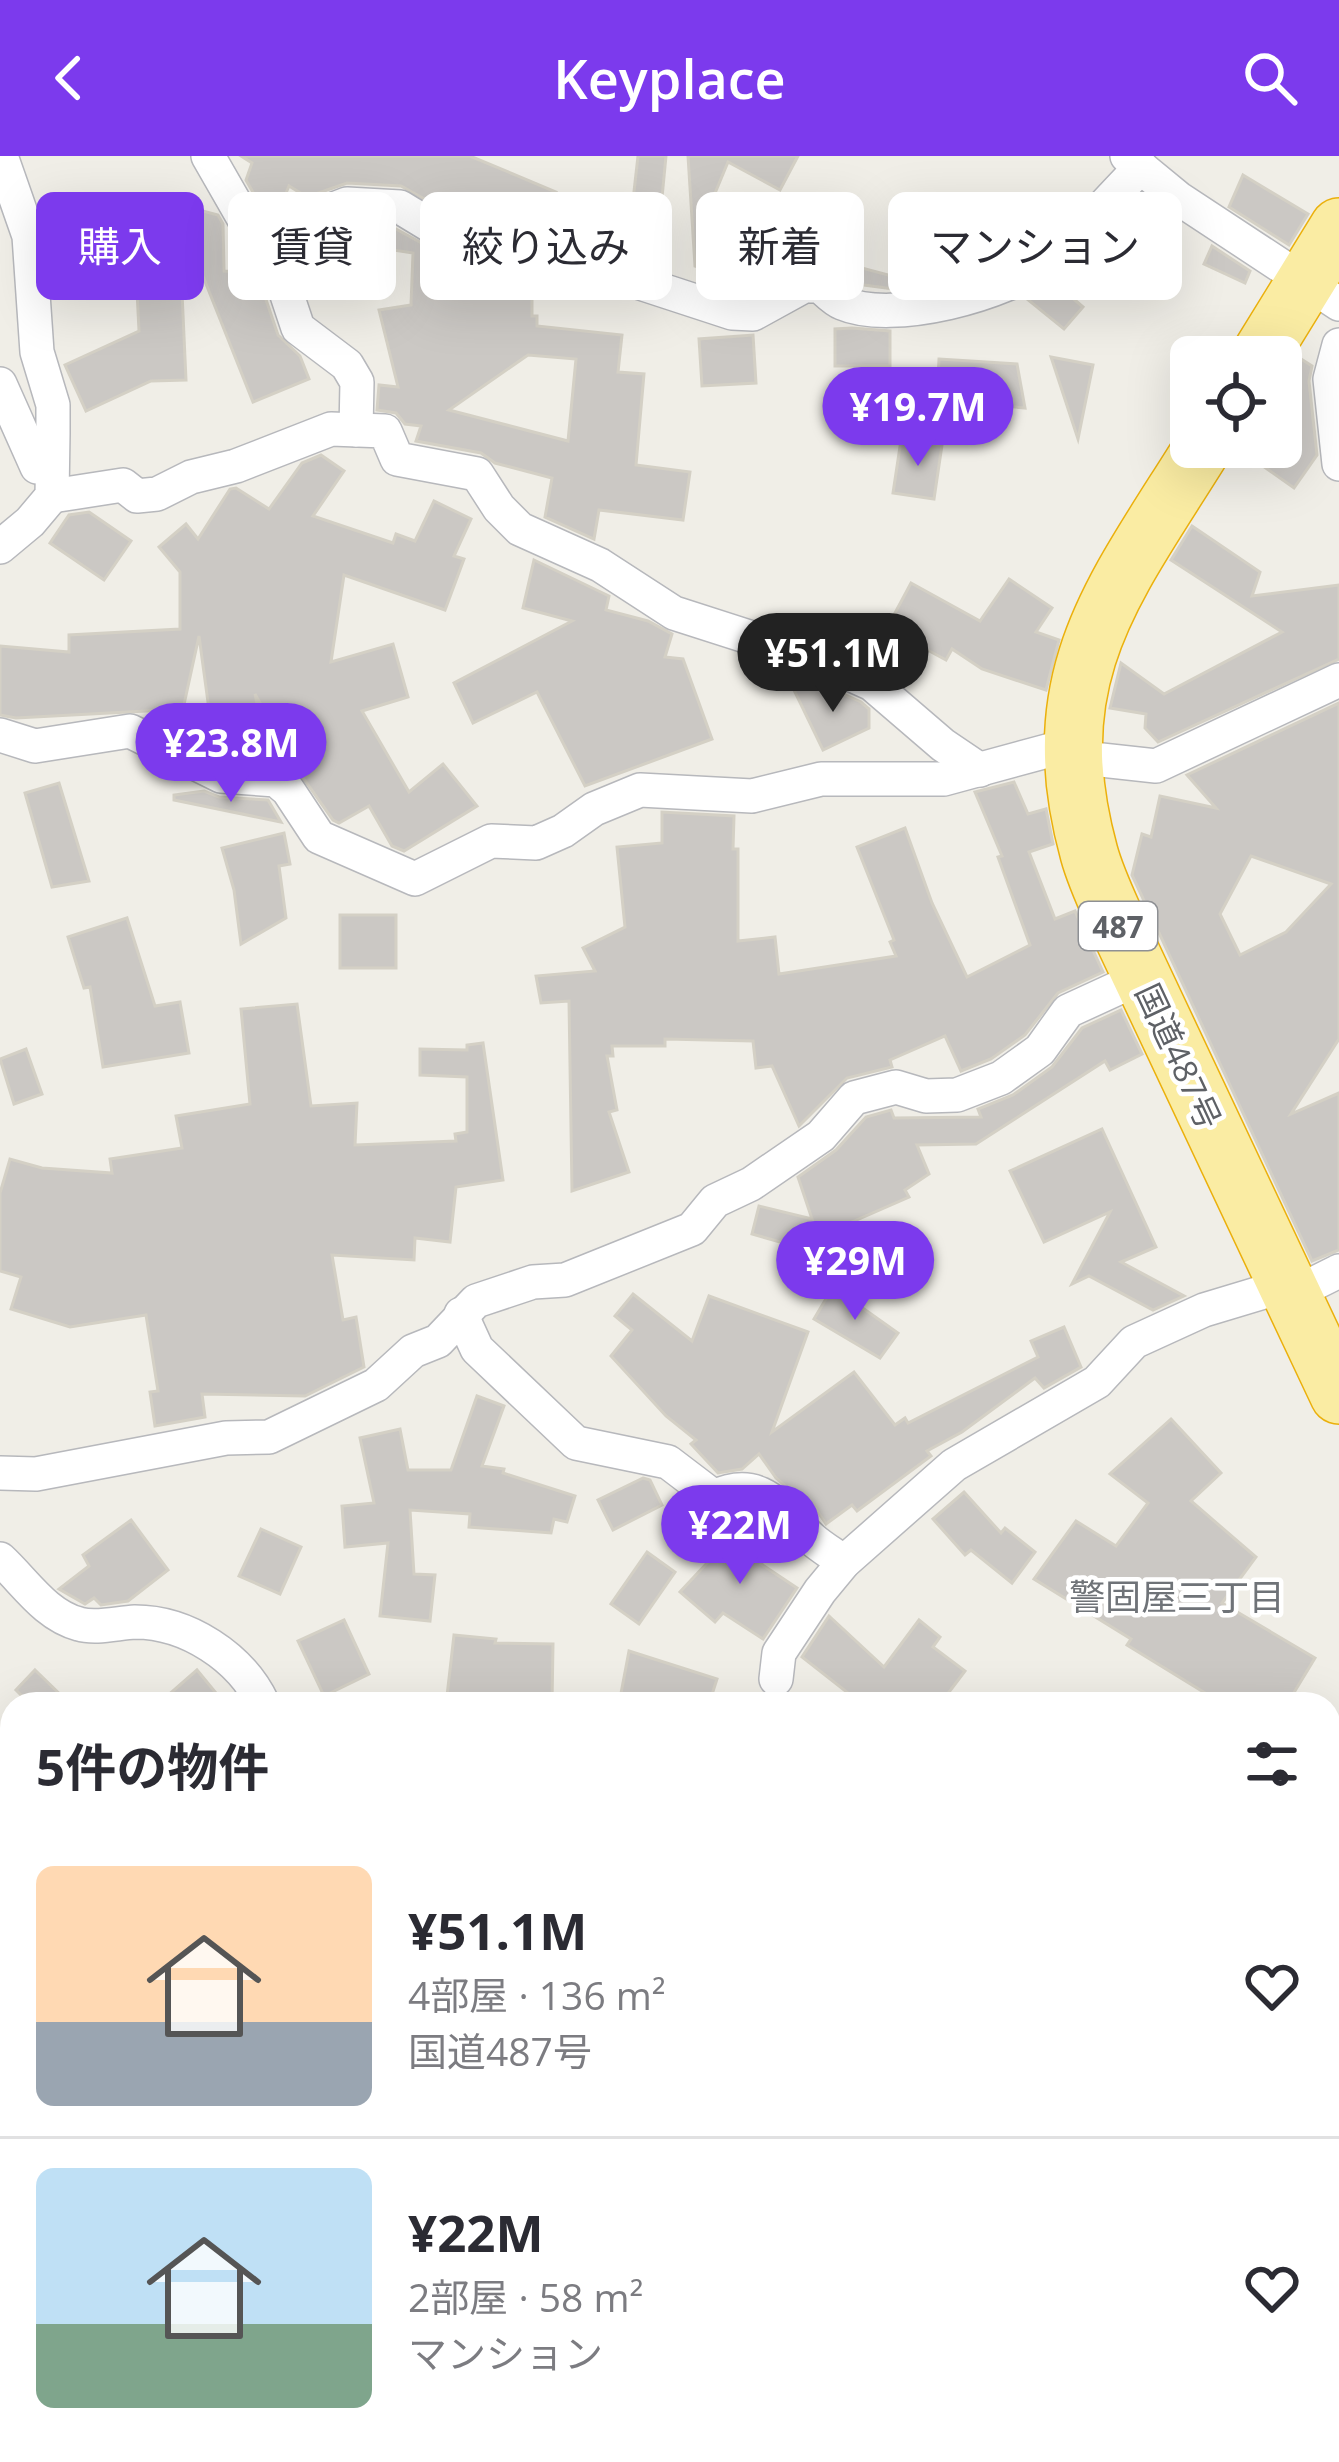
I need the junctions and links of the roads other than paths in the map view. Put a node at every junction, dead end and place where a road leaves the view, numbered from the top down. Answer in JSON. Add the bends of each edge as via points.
{"nodes":[{"id":1,"x":2,"y":156,"type":"edge"},
{"id":2,"x":208,"y":156,"type":"edge"},
{"id":3,"x":1134,"y":162,"type":"edge"},
{"id":4,"x":229,"y":192,"type":"edge"},
{"id":5,"x":396,"y":207,"type":"edge"},
{"id":6,"x":1339,"y":226,"type":"edge"},
{"id":7,"x":1322,"y":292,"type":"edge"},
{"id":8,"x":289,"y":300,"type":"edge"},
{"id":9,"x":1279,"y":336,"type":"edge"},
{"id":10,"x":1339,"y":345,"type":"edge"},
{"id":11,"x":0,"y":384,"type":"edge"},
{"id":12,"x":356,"y":430,"type":"junction"},
{"id":13,"x":1339,"y":464,"type":"edge"},
{"id":14,"x":1190,"y":468,"type":"edge"},
{"id":15,"x":45,"y":482,"type":"junction"},
{"id":16,"x":0,"y":547,"type":"edge"},
{"id":17,"x":1339,"y":680,"type":"edge"},
{"id":18,"x":0,"y":735,"type":"edge"},
{"id":19,"x":1073,"y":750,"type":"junction"},
{"id":20,"x":980,"y":770,"type":"junction"},
{"id":21,"x":1142,"y":976,"type":"junction"},
{"id":22,"x":1306,"y":1284,"type":"edge"},
{"id":23,"x":460,"y":1314,"type":"junction"},
{"id":24,"x":1339,"y":1395,"type":"edge"},
{"id":25,"x":0,"y":1473,"type":"edge"},
{"id":26,"x":0,"y":1559,"type":"edge"},
{"id":27,"x":844,"y":1562,"type":"junction"},
{"id":28,"x":776,"y":1678,"type":"dead end"},
{"id":29,"x":257,"y":1692,"type":"edge"}],
"edges":[{"from":1,"to":15,"type":"street","via":[[29,236],[37,352],[53,405]]},
{"from":2,"to":4,"type":"street"},
{"from":3,"to":5,"type":"street","via":[[1049,260],[1021,279],[945,304],[880,310],[804,286],[753,314],[732,314],[628,279],[608,261],[451,238]]},
{"from":3,"to":7,"type":"street"},
{"from":6,"to":7,"type":"highway"},
{"from":7,"to":9,"type":"highway"},
{"from":8,"to":12,"type":"street","via":[[298,328],[357,382]]},
{"from":10,"to":13,"type":"street","via":[[1330,379]]},
{"from":11,"to":15,"type":"street"},
{"from":12,"to":15,"type":"street","via":[[331,429],[157,494]]},
{"from":12,"to":20,"type":"street","via":[[385,431],[397,459],[477,474],[520,529],[600,566],[674,614],[872,683]]},
{"from":14,"to":19,"type":"highway","name":"国道487号","number":"487","via":[[1109,598],[1081,669]]},
{"from":15,"to":16,"type":"street","via":[[31,522]]},
{"from":17,"to":19,"type":"street","via":[[1156,766]]},
{"from":18,"to":20,"type":"street","via":[[35,746],[130,731],[221,776],[276,780],[319,837],[415,879],[491,841],[536,843],[640,790],[752,796],[821,779],[944,779]]},
{"from":19,"to":20,"type":"street"},
{"from":19,"to":21,"type":"highway","name":"国道487号","number":"487","via":[[1089,856]]},
{"from":21,"to":22,"type":"highway","name":"国道487号","number":"487"},
{"from":21,"to":23,"type":"street","via":[[1068,1011],[1040,1050],[1001,1078],[957,1096],[896,1087],[854,1099],[821,1136],[715,1201],[692,1229],[565,1280],[476,1301]]},
{"from":22,"to":24,"type":"highway","name":"国道487号","number":"487"},
{"from":22,"to":27,"type":"street","via":[[1204,1310],[1134,1342],[1096,1382],[954,1465]]},
{"from":23,"to":25,"type":"street","via":[[438,1341],[413,1351],[376,1385],[268,1437]]},
{"from":23,"to":27,"type":"street","via":[[477,1349],[577,1443],[668,1462],[714,1497],[732,1488],[774,1498]]},
{"from":26,"to":29,"type":"street","via":[[54,1614],[83,1626],[182,1629],[221,1652]]},
{"from":27,"to":28,"type":"street","via":[[779,1653]]}]}
